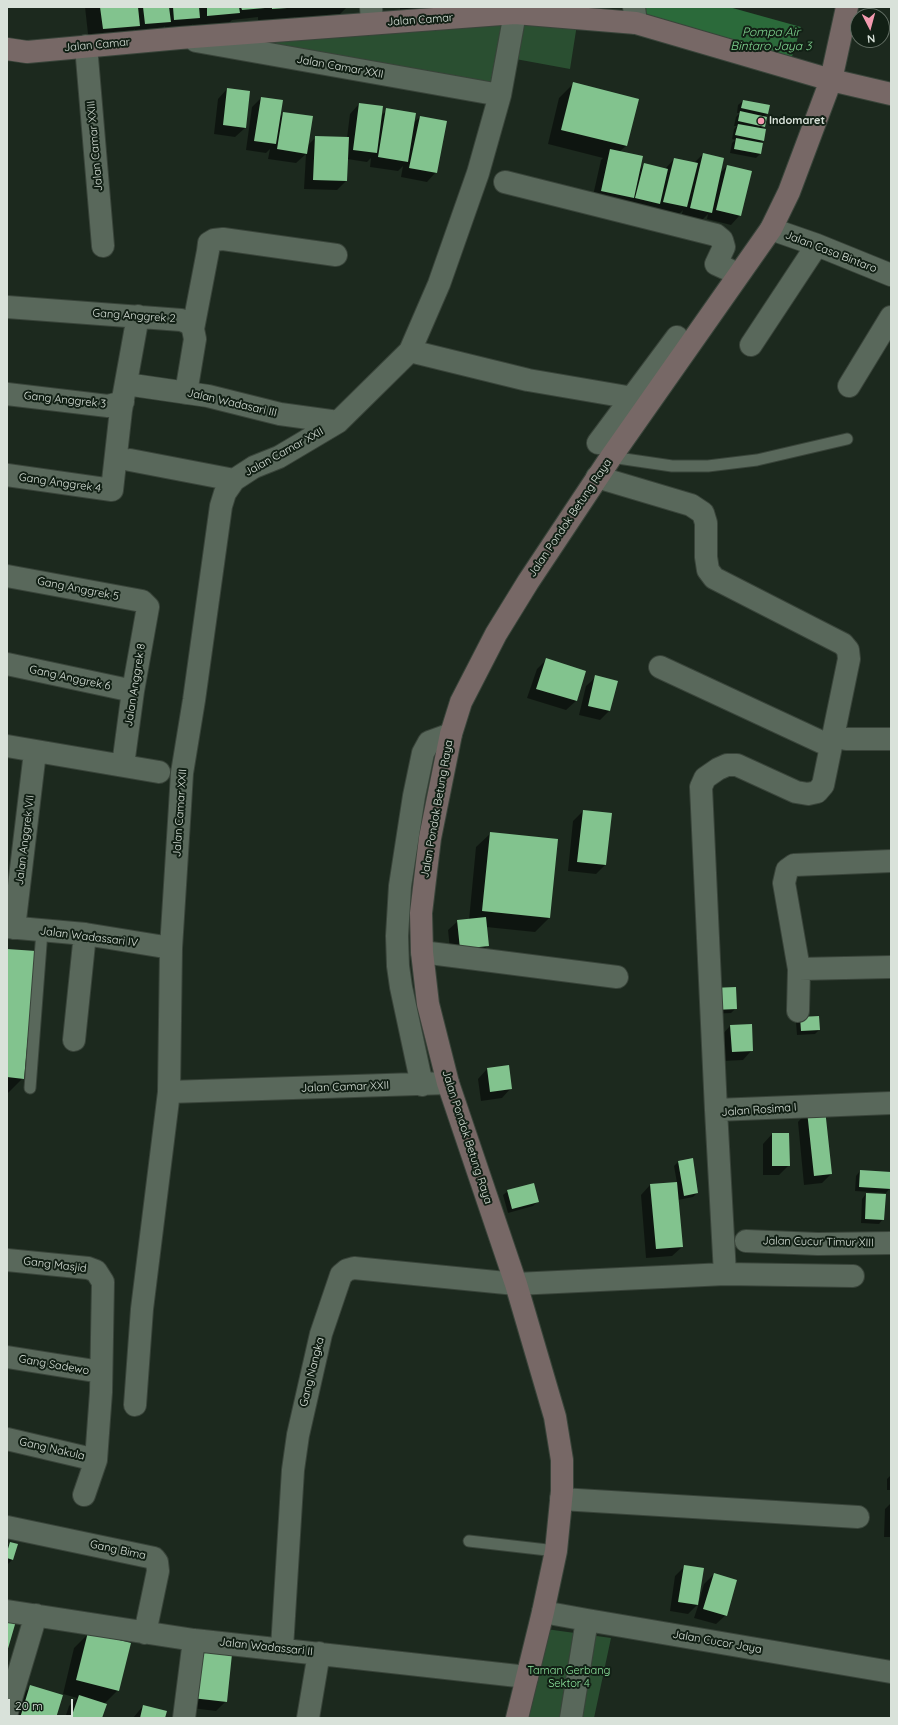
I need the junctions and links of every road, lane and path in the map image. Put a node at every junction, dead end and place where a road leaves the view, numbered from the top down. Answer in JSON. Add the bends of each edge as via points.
{"nodes":[{"id":1,"x":847,"y":7,"type":"edge"},
{"id":2,"x":515,"y":10,"type":"edge"},
{"id":3,"x":371,"y":15,"type":"edge"},
{"id":4,"x":635,"y":15,"type":"edge"},
{"id":5,"x":7,"y":36,"type":"edge"},
{"id":6,"x":180,"y":38,"type":"junction"},
{"id":7,"x":86,"y":46,"type":"junction"},
{"id":8,"x":17,"y":51,"type":"edge"},
{"id":9,"x":831,"y":80,"type":"junction"},
{"id":10,"x":891,"y":94,"type":"edge"},
{"id":11,"x":500,"y":95,"type":"junction"},
{"id":12,"x":505,"y":182,"type":"dead end"},
{"id":13,"x":771,"y":229,"type":"junction"},
{"id":14,"x":816,"y":245,"type":"junction"},
{"id":15,"x":103,"y":246,"type":"dead end"},
{"id":16,"x":336,"y":255,"type":"dead end"},
{"id":17,"x":738,"y":274,"type":"junction"},
{"id":18,"x":891,"y":275,"type":"edge"},
{"id":19,"x":7,"y":307,"type":"edge"},
{"id":20,"x":138,"y":316,"type":"junction"},
{"id":21,"x":891,"y":317,"type":"edge"},
{"id":22,"x":193,"y":329,"type":"junction"},
{"id":23,"x":677,"y":336,"type":"dead end"},
{"id":24,"x":751,"y":345,"type":"dead end"},
{"id":25,"x":410,"y":351,"type":"junction"},
{"id":26,"x":849,"y":386,"type":"dead end"},
{"id":27,"x":186,"y":392,"type":"junction"},
{"id":28,"x":124,"y":393,"type":"junction"},
{"id":29,"x":7,"y":394,"type":"edge"},
{"id":30,"x":633,"y":398,"type":"junction"},
{"id":31,"x":338,"y":422,"type":"junction"},
{"id":32,"x":848,"y":439,"type":"dead end"},
{"id":33,"x":605,"y":450,"type":"junction"},
{"id":34,"x":130,"y":460,"type":"dead end"},
{"id":35,"x":7,"y":475,"type":"edge"},
{"id":36,"x":597,"y":477,"type":"junction"},
{"id":37,"x":234,"y":480,"type":"junction"},
{"id":38,"x":7,"y":576,"type":"edge"},
{"id":39,"x":147,"y":605,"type":"joint"},
{"id":40,"x":7,"y":664,"type":"edge"},
{"id":41,"x":660,"y":667,"type":"dead end"},
{"id":42,"x":133,"y":691,"type":"junction"},
{"id":43,"x":451,"y":734,"type":"junction"},
{"id":44,"x":891,"y":739,"type":"edge"},
{"id":45,"x":838,"y":742,"type":"junction"},
{"id":46,"x":7,"y":746,"type":"edge"},
{"id":47,"x":35,"y":752,"type":"junction"},
{"id":48,"x":123,"y":765,"type":"junction"},
{"id":49,"x":159,"y":772,"type":"dead end"},
{"id":50,"x":891,"y":861,"type":"edge"},
{"id":51,"x":11,"y":927,"type":"edge"},
{"id":52,"x":42,"y":931,"type":"junction"},
{"id":53,"x":85,"y":934,"type":"junction"},
{"id":54,"x":171,"y":948,"type":"junction"},
{"id":55,"x":422,"y":952,"type":"junction"},
{"id":56,"x":891,"y":967,"type":"edge"},
{"id":57,"x":799,"y":969,"type":"junction"},
{"id":58,"x":617,"y":977,"type":"dead end"},
{"id":59,"x":798,"y":1011,"type":"dead end"},
{"id":60,"x":74,"y":1040,"type":"dead end"},
{"id":61,"x":448,"y":1083,"type":"junction"},
{"id":62,"x":422,"y":1085,"type":"junction"},
{"id":63,"x":30,"y":1088,"type":"dead end"},
{"id":64,"x":169,"y":1092,"type":"junction"},
{"id":65,"x":891,"y":1103,"type":"edge"},
{"id":66,"x":716,"y":1110,"type":"junction"},
{"id":67,"x":746,"y":1241,"type":"dead end"},
{"id":68,"x":891,"y":1243,"type":"edge"},
{"id":69,"x":7,"y":1260,"type":"edge"},
{"id":70,"x":725,"y":1274,"type":"junction"},
{"id":71,"x":853,"y":1276,"type":"dead end"},
{"id":72,"x":516,"y":1284,"type":"junction"},
{"id":73,"x":7,"y":1357,"type":"edge"},
{"id":74,"x":101,"y":1372,"type":"junction"},
{"id":75,"x":135,"y":1404,"type":"dead end"},
{"id":76,"x":7,"y":1439,"type":"edge"},
{"id":77,"x":96,"y":1460,"type":"junction"},
{"id":78,"x":84,"y":1495,"type":"dead end"},
{"id":79,"x":561,"y":1499,"type":"junction"},
{"id":80,"x":858,"y":1517,"type":"dead end"},
{"id":81,"x":7,"y":1527,"type":"edge"},
{"id":82,"x":469,"y":1541,"type":"dead end"},
{"id":83,"x":556,"y":1551,"type":"junction"},
{"id":84,"x":7,"y":1611,"type":"edge"},
{"id":85,"x":543,"y":1612,"type":"junction"},
{"id":86,"x":36,"y":1615,"type":"junction"},
{"id":87,"x":586,"y":1620,"type":"junction"},
{"id":88,"x":145,"y":1633,"type":"junction"},
{"id":89,"x":194,"y":1640,"type":"junction"},
{"id":90,"x":282,"y":1648,"type":"junction"},
{"id":91,"x":319,"y":1653,"type":"junction"},
{"id":92,"x":891,"y":1672,"type":"edge"},
{"id":93,"x":527,"y":1677,"type":"junction"},
{"id":94,"x":7,"y":1712,"type":"edge"},
{"id":95,"x":184,"y":1718,"type":"edge"},
{"id":96,"x":308,"y":1718,"type":"edge"},
{"id":97,"x":517,"y":1718,"type":"edge"},
{"id":98,"x":571,"y":1718,"type":"edge"}],
"edges":[{"from":1,"to":9,"type":"main road","name":"Jalan Pondok Betung Raya"},
{"from":2,"to":3,"type":"main road","name":"Jalan Camar"},
{"from":2,"to":4,"type":"main road","name":"Jalan Camar"},
{"from":2,"to":11,"type":"street","name":"Jalan Camar XXII"},
{"from":3,"to":6,"type":"main road","name":"Jalan Camar"},
{"from":4,"to":9,"type":"main road","name":"Jalan Camar"},
{"from":5,"to":8,"type":"main road","name":"Jalan Camar"},
{"from":6,"to":7,"type":"main road","name":"Jalan Camar"},
{"from":6,"to":11,"type":"street","name":"Jalan Camar XXII"},
{"from":7,"to":8,"type":"main road","name":"Jalan Camar"},
{"from":7,"to":15,"type":"street","name":"Jalan Camar XXIII"},
{"from":9,"to":10,"type":"main road","name":"Jalan Camar"},
{"from":9,"to":13,"type":"main road","name":"Jalan Pondok Betung Raya","via":[[789,192]]},
{"from":11,"to":25,"type":"street","name":"Jalan Camar XXII","via":[[467,207],[440,284]]},
{"from":12,"to":17,"type":"street","via":[[716,235],[722,240],[724,247],[716,264]]},
{"from":13,"to":14,"type":"street","name":"Jalan Casa Bintaro"},
{"from":13,"to":17,"type":"main road","name":"Jalan Pondok Betung Raya"},
{"from":14,"to":18,"type":"street","name":"Jalan Casa Bintaro"},
{"from":14,"to":24,"type":"street"},
{"from":16,"to":22,"type":"street","via":[[214,240],[210,243],[208,251]]},
{"from":17,"to":33,"type":"main road","name":"Jalan Pondok Betung Raya","via":[[646,409]]},
{"from":19,"to":20,"type":"street","name":"Gang Anggrek 2"},
{"from":20,"to":22,"type":"street","name":"Gang Anggrek 2","via":[[181,320],[189,323]]},
{"from":20,"to":28,"type":"street"},
{"from":21,"to":26,"type":"street"},
{"from":22,"to":27,"type":"street","via":[[195,339]]},
{"from":23,"to":30,"type":"street"},
{"from":25,"to":30,"type":"street","via":[[528,380]]},
{"from":25,"to":31,"type":"street","name":"Jalan Camar XXII"},
{"from":27,"to":28,"type":"street","name":"Jalan Wadasari III"},
{"from":27,"to":31,"type":"street","name":"Jalan Wadasari III","via":[[280,414]]},
{"from":28,"to":29,"type":"street","name":"Gang Anggrek 3","via":[[108,406]]},
{"from":28,"to":35,"type":"street","name":"Gang Anggrek 4","via":[[112,490]]},
{"from":30,"to":33,"type":"street"},
{"from":31,"to":37,"type":"street","name":"Jalan Camar XXII","via":[[279,457],[254,466]]},
{"from":32,"to":33,"type":"lane","via":[[757,460],[708,466],[672,466]]},
{"from":33,"to":36,"type":"main road","name":"Jalan Pondok Betung Raya"},
{"from":34,"to":37,"type":"street"},
{"from":36,"to":43,"type":"main road","name":"Jalan Pondok Betung Raya","via":[[496,634],[461,702]]},
{"from":36,"to":45,"type":"street","via":[[691,505],[703,513],[706,523],[708,570],[714,578],[843,644],[848,650],[849,659]]},
{"from":37,"to":54,"type":"street","name":"Jalan Camar XXII","via":[[225,492],[221,506],[182,774]]},
{"from":38,"to":39,"type":"street","name":"Gang Anggrek 5","via":[[142,601]]},
{"from":39,"to":42,"type":"street","name":"Jalan Anggrek 8"},
{"from":40,"to":42,"type":"street","name":"Gang Anggrek 6"},
{"from":41,"to":45,"type":"street"},
{"from":42,"to":48,"type":"street","name":"Jalan Anggrek 8"},
{"from":43,"to":55,"type":"main road","name":"Jalan Pondok Betung Raya","via":[[427,859],[421,913]]},
{"from":43,"to":62,"type":"street","via":[[429,742],[423,753],[400,886],[398,966]]},
{"from":44,"to":45,"type":"street"},
{"from":45,"to":66,"type":"street","via":[[823,786],[817,792],[796,792],[736,765],[718,769],[705,778],[701,787]]},
{"from":46,"to":47,"type":"street"},
{"from":47,"to":48,"type":"street"},
{"from":47,"to":51,"type":"street","name":"Jalan Anggrek VII"},
{"from":48,"to":49,"type":"street"},
{"from":50,"to":57,"type":"street","via":[[794,865],[787,870],[784,883]]},
{"from":51,"to":52,"type":"street","name":"Jalan Wadassari IV"},
{"from":52,"to":53,"type":"street","name":"Jalan Wadassari IV"},
{"from":52,"to":63,"type":"lane"},
{"from":53,"to":54,"type":"street","name":"Jalan Wadassari IV"},
{"from":53,"to":60,"type":"street"},
{"from":54,"to":64,"type":"street","name":"Jalan Camar XXII"},
{"from":55,"to":58,"type":"street"},
{"from":55,"to":61,"type":"main road","name":"Jalan Pondok Betung Raya","via":[[428,1004]]},
{"from":56,"to":57,"type":"street"},
{"from":57,"to":59,"type":"street"},
{"from":61,"to":62,"type":"street","name":"Jalan Camar XXII"},
{"from":61,"to":72,"type":"main road","name":"Jalan Pondok Betung Raya"},
{"from":62,"to":64,"type":"street","name":"Jalan Camar XXII"},
{"from":64,"to":75,"type":"street","via":[[142,1309]]},
{"from":65,"to":66,"type":"street","name":"Jalan Rosima I"},
{"from":66,"to":70,"type":"street","name":"Jalan Rosima I"},
{"from":67,"to":68,"type":"street","name":"Jalan Cucur Timur XIII","via":[[818,1244]]},
{"from":69,"to":74,"type":"street","name":"Gang Masjid","via":[[96,1271],[103,1282]]},
{"from":70,"to":71,"type":"street"},
{"from":70,"to":72,"type":"street"},
{"from":72,"to":79,"type":"main road","name":"Jalan Pondok Betung Raya","via":[[559,1434],[563,1478]]},
{"from":72,"to":90,"type":"street","name":"Gang Nangka","via":[[354,1268],[341,1275],[321,1334],[292,1470]]},
{"from":73,"to":74,"type":"street","name":"Gang Sadewo"},
{"from":74,"to":77,"type":"street"},
{"from":76,"to":77,"type":"street","name":"Gang Nakula"},
{"from":77,"to":78,"type":"street"},
{"from":79,"to":80,"type":"street"},
{"from":79,"to":83,"type":"main road","name":"Jalan Pondok Betung Raya"},
{"from":81,"to":88,"type":"street","name":"Gang Bima","via":[[154,1558],[158,1570]]},
{"from":82,"to":83,"type":"lane"},
{"from":83,"to":85,"type":"main road","name":"Jalan Pondok Betung Raya"},
{"from":84,"to":86,"type":"street","name":"Jalan Wadassari II"},
{"from":85,"to":87,"type":"street","name":"Jalan Cucor Jaya"},
{"from":85,"to":93,"type":"main road","name":"Jalan Pondok Betung Raya"},
{"from":86,"to":88,"type":"street","name":"Jalan Wadassari II"},
{"from":86,"to":94,"type":"street"},
{"from":87,"to":92,"type":"street","name":"Jalan Cucor Jaya"},
{"from":87,"to":98,"type":"street"},
{"from":88,"to":89,"type":"street","name":"Jalan Wadassari II"},
{"from":89,"to":90,"type":"street","name":"Jalan Wadassari II"},
{"from":89,"to":95,"type":"street"},
{"from":90,"to":91,"type":"street","name":"Jalan Wadassari II"},
{"from":91,"to":93,"type":"street","name":"Jalan Wadassari II"},
{"from":91,"to":96,"type":"street"},
{"from":93,"to":97,"type":"main road","name":"Jalan Pondok Betung Raya"}]}
